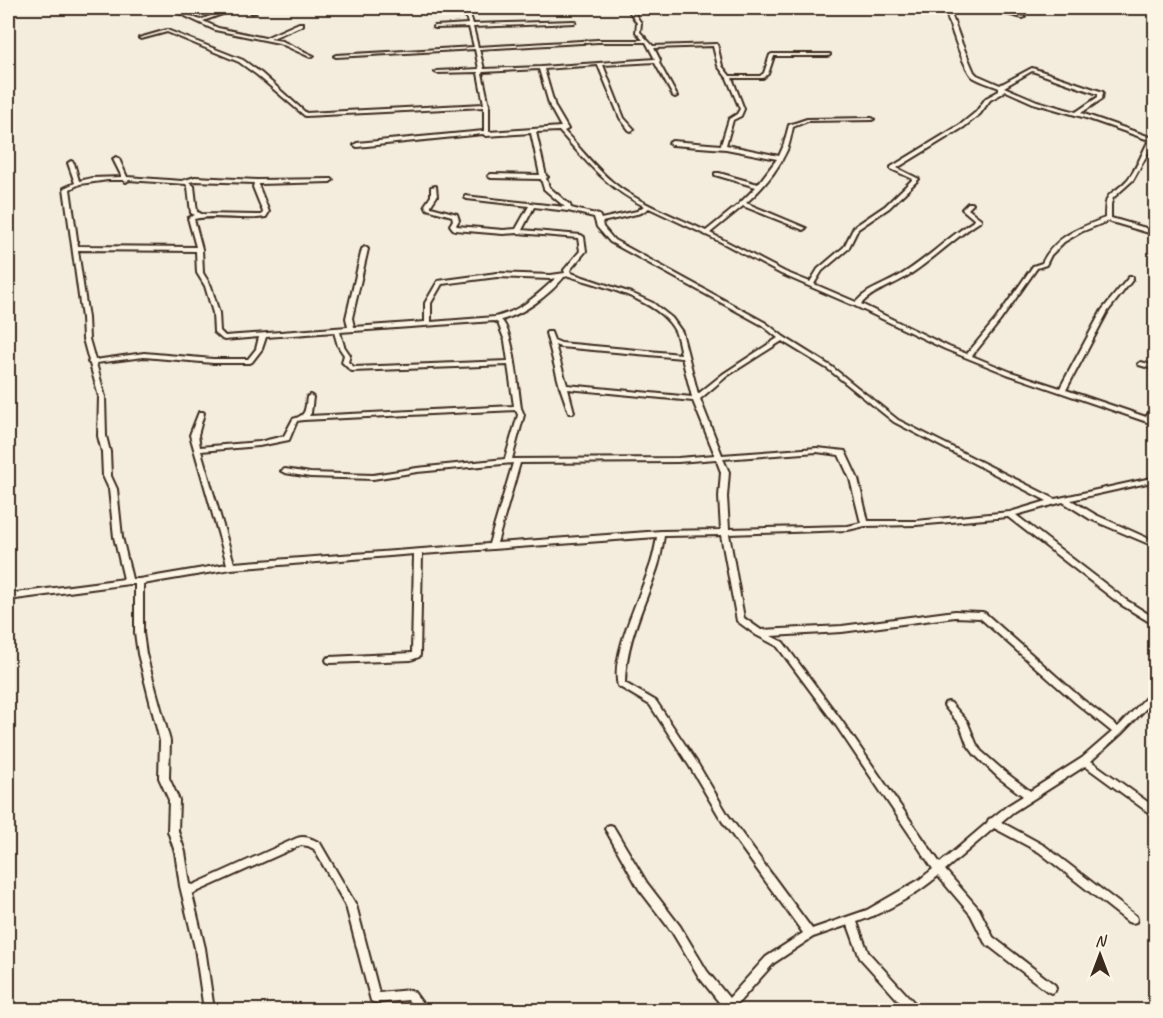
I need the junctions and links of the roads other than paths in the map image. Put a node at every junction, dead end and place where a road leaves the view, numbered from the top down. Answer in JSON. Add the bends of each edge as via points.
{"nodes":[{"id":1,"x":170,"y":8,"type":"edge"},
{"id":2,"x":216,"y":8,"type":"edge"},
{"id":3,"x":234,"y":8,"type":"edge"},
{"id":4,"x":248,"y":8,"type":"edge"},
{"id":5,"x":470,"y":8,"type":"edge"},
{"id":6,"x":629,"y":8,"type":"edge"},
{"id":7,"x":947,"y":8,"type":"edge"},
{"id":8,"x":984,"y":8,"type":"edge"},
{"id":9,"x":225,"y":11,"type":"junction"},
{"id":10,"x":254,"y":12,"type":"dead end"},
{"id":11,"x":1023,"y":17,"type":"dead end"},
{"id":12,"x":200,"y":21,"type":"junction"},
{"id":13,"x":574,"y":22,"type":"dead end"},
{"id":14,"x":301,"y":24,"type":"dead end"},
{"id":15,"x":472,"y":26,"type":"junction"},
{"id":16,"x":435,"y":27,"type":"dead end"},
{"id":17,"x":141,"y":38,"type":"dead end"},
{"id":18,"x":264,"y":39,"type":"junction"},
{"id":19,"x":647,"y":41,"type":"junction"},
{"id":20,"x":477,"y":47,"type":"junction"},
{"id":21,"x":651,"y":47,"type":"junction"},
{"id":22,"x":828,"y":55,"type":"dead end"},
{"id":23,"x":312,"y":56,"type":"dead end"},
{"id":24,"x":336,"y":56,"type":"dead end"},
{"id":25,"x":658,"y":60,"type":"junction"},
{"id":26,"x":600,"y":64,"type":"junction"},
{"id":27,"x":541,"y":68,"type":"junction"},
{"id":28,"x":482,"y":70,"type":"junction"},
{"id":29,"x":437,"y":72,"type":"dead end"},
{"id":30,"x":729,"y":77,"type":"junction"},
{"id":31,"x":1003,"y":89,"type":"junction"},
{"id":32,"x":675,"y":96,"type":"dead end"},
{"id":33,"x":487,"y":105,"type":"junction"},
{"id":34,"x":1077,"y":114,"type":"junction"},
{"id":35,"x":872,"y":119,"type":"dead end"},
{"id":36,"x":565,"y":129,"type":"junction"},
{"id":37,"x":631,"y":129,"type":"dead end"},
{"id":38,"x":533,"y":131,"type":"junction"},
{"id":39,"x":485,"y":132,"type":"junction"},
{"id":40,"x":1154,"y":141,"type":"edge"},
{"id":41,"x":672,"y":143,"type":"dead end"},
{"id":42,"x":357,"y":145,"type":"dead end"},
{"id":43,"x":723,"y":147,"type":"junction"},
{"id":44,"x":781,"y":158,"type":"junction"},
{"id":45,"x":116,"y":159,"type":"dead end"},
{"id":46,"x":71,"y":163,"type":"dead end"},
{"id":47,"x":717,"y":174,"type":"dead end"},
{"id":48,"x":491,"y":176,"type":"dead end"},
{"id":49,"x":544,"y":177,"type":"junction"},
{"id":50,"x":126,"y":180,"type":"junction"},
{"id":51,"x":330,"y":180,"type":"dead end"},
{"id":52,"x":77,"y":182,"type":"junction"},
{"id":53,"x":184,"y":182,"type":"junction"},
{"id":54,"x":257,"y":182,"type":"junction"},
{"id":55,"x":758,"y":186,"type":"junction"},
{"id":56,"x":434,"y":187,"type":"dead end"},
{"id":57,"x":467,"y":197,"type":"dead end"},
{"id":58,"x":744,"y":204,"type":"junction"},
{"id":59,"x":970,"y":204,"type":"dead end"},
{"id":60,"x":532,"y":205,"type":"junction"},
{"id":61,"x":648,"y":206,"type":"junction"},
{"id":62,"x":568,"y":209,"type":"junction"},
{"id":63,"x":198,"y":214,"type":"junction"},
{"id":64,"x":1108,"y":219,"type":"junction"},
{"id":65,"x":600,"y":221,"type":"junction"},
{"id":66,"x":803,"y":228,"type":"dead end"},
{"id":67,"x":518,"y":231,"type":"junction"},
{"id":68,"x":706,"y":233,"type":"junction"},
{"id":69,"x":1155,"y":233,"type":"edge"},
{"id":70,"x":76,"y":248,"type":"junction"},
{"id":71,"x":200,"y":249,"type":"junction"},
{"id":72,"x":365,"y":249,"type":"dead end"},
{"id":73,"x":569,"y":274,"type":"junction"},
{"id":74,"x":561,"y":277,"type":"junction"},
{"id":75,"x":1131,"y":278,"type":"dead end"},
{"id":76,"x":811,"y":285,"type":"junction"},
{"id":77,"x":857,"y":305,"type":"junction"},
{"id":78,"x":495,"y":319,"type":"junction"},
{"id":79,"x":428,"y":324,"type":"junction"},
{"id":80,"x":351,"y":328,"type":"junction"},
{"id":81,"x":337,"y":332,"type":"junction"},
{"id":82,"x":549,"y":333,"type":"dead end"},
{"id":83,"x":262,"y":335,"type":"junction"},
{"id":84,"x":782,"y":338,"type":"junction"},
{"id":85,"x":551,"y":341,"type":"junction"},
{"id":86,"x":686,"y":356,"type":"junction"},
{"id":87,"x":968,"y":356,"type":"junction"},
{"id":88,"x":91,"y":362,"type":"junction"},
{"id":89,"x":510,"y":363,"type":"junction"},
{"id":90,"x":1141,"y":364,"type":"dead end"},
{"id":91,"x":1155,"y":369,"type":"edge"},
{"id":92,"x":563,"y":387,"type":"junction"},
{"id":93,"x":1062,"y":391,"type":"junction"},
{"id":94,"x":310,"y":397,"type":"dead end"},
{"id":95,"x":696,"y":399,"type":"junction"},
{"id":96,"x":1155,"y":406,"type":"edge"},
{"id":97,"x":518,"y":408,"type":"junction"},
{"id":98,"x":571,"y":412,"type":"dead end"},
{"id":99,"x":201,"y":413,"type":"dead end"},
{"id":100,"x":303,"y":418,"type":"junction"},
{"id":101,"x":1151,"y":421,"type":"edge"},
{"id":102,"x":197,"y":449,"type":"junction"},
{"id":103,"x":720,"y":457,"type":"junction"},
{"id":104,"x":512,"y":461,"type":"junction"},
{"id":105,"x":285,"y":471,"type":"dead end"},
{"id":106,"x":1155,"y":479,"type":"edge"},
{"id":107,"x":1059,"y":500,"type":"junction"},
{"id":108,"x":1010,"y":514,"type":"junction"},
{"id":109,"x":865,"y":524,"type":"junction"},
{"id":110,"x":726,"y":533,"type":"junction"},
{"id":111,"x":661,"y":534,"type":"junction"},
{"id":112,"x":1155,"y":544,"type":"edge"},
{"id":113,"x":492,"y":546,"type":"junction"},
{"id":114,"x":418,"y":553,"type":"junction"},
{"id":115,"x":231,"y":566,"type":"junction"},
{"id":116,"x":134,"y":581,"type":"junction"},
{"id":117,"x":8,"y":597,"type":"edge"},
{"id":118,"x":1155,"y":623,"type":"edge"},
{"id":119,"x":759,"y":633,"type":"junction"},
{"id":120,"x":330,"y":660,"type":"dead end"},
{"id":121,"x":1155,"y":692,"type":"edge"},
{"id":122,"x":948,"y":705,"type":"dead end"},
{"id":123,"x":1118,"y":732,"type":"junction"},
{"id":124,"x":1085,"y":761,"type":"junction"},
{"id":125,"x":1029,"y":796,"type":"junction"},
{"id":126,"x":1155,"y":814,"type":"edge"},
{"id":127,"x":992,"y":822,"type":"junction"},
{"id":128,"x":609,"y":829,"type":"dead end"},
{"id":129,"x":939,"y":870,"type":"junction"},
{"id":130,"x":185,"y":886,"type":"junction"},
{"id":131,"x":1132,"y":919,"type":"dead end"},
{"id":132,"x":851,"y":920,"type":"junction"},
{"id":133,"x":810,"y":934,"type":"junction"},
{"id":134,"x":1051,"y":988,"type":"dead end"},
{"id":135,"x":727,"y":1008,"type":"edge"},
{"id":136,"x":209,"y":1011,"type":"edge"},
{"id":137,"x":422,"y":1011,"type":"edge"},
{"id":138,"x":914,"y":1011,"type":"edge"}],
"edges":[{"from":1,"to":12,"type":"street"},
{"from":2,"to":9,"type":"street"},
{"from":3,"to":9,"type":"street"},
{"from":4,"to":10,"type":"street"},
{"from":5,"to":15,"type":"street"},
{"from":6,"to":19,"type":"street","via":[[639,23],[638,32]]},
{"from":7,"to":31,"type":"street","via":[[969,71]]},
{"from":8,"to":11,"type":"street"},
{"from":9,"to":12,"type":"street"},
{"from":12,"to":18,"type":"street"},
{"from":13,"to":15,"type":"street"},
{"from":14,"to":18,"type":"street"},
{"from":15,"to":16,"type":"street"},
{"from":15,"to":20,"type":"street"},
{"from":17,"to":33,"type":"street","via":[[167,31],[246,63],[305,115]]},
{"from":18,"to":23,"type":"street","via":[[290,45]]},
{"from":19,"to":20,"type":"street"},
{"from":19,"to":21,"type":"street"},
{"from":20,"to":24,"type":"street"},
{"from":20,"to":28,"type":"street"},
{"from":21,"to":25,"type":"street"},
{"from":21,"to":30,"type":"street","via":[[716,45],[720,70]]},
{"from":22,"to":30,"type":"street","via":[[772,56],[766,74],[761,77]]},
{"from":25,"to":26,"type":"street"},
{"from":25,"to":32,"type":"street"},
{"from":26,"to":27,"type":"street"},
{"from":26,"to":37,"type":"street","via":[[622,118]]},
{"from":27,"to":28,"type":"street"},
{"from":27,"to":36,"type":"street","via":[[555,116]]},
{"from":28,"to":29,"type":"street"},
{"from":28,"to":33,"type":"street"},
{"from":30,"to":43,"type":"street","via":[[742,109],[731,119]]},
{"from":31,"to":34,"type":"street"},
{"from":31,"to":34,"type":"street","via":[[1002,86],[1032,69],[1101,93],[1100,98]]},
{"from":31,"to":76,"type":"street","via":[[970,120],[893,168],[916,179],[887,207],[856,228],[846,248],[820,270]]},
{"from":33,"to":39,"type":"street"},
{"from":34,"to":40,"type":"street"},
{"from":35,"to":44,"type":"street","via":[[807,120],[791,126]]},
{"from":36,"to":38,"type":"street"},
{"from":36,"to":61,"type":"street","via":[[560,129],[604,178],[623,194]]},
{"from":38,"to":39,"type":"street","via":[[489,135]]},
{"from":38,"to":49,"type":"street"},
{"from":39,"to":42,"type":"street"},
{"from":40,"to":64,"type":"street","via":[[1131,178],[1110,197]]},
{"from":41,"to":43,"type":"street"},
{"from":43,"to":44,"type":"street"},
{"from":44,"to":55,"type":"street"},
{"from":45,"to":50,"type":"street"},
{"from":46,"to":52,"type":"street"},
{"from":47,"to":55,"type":"street"},
{"from":48,"to":49,"type":"street"},
{"from":49,"to":62,"type":"street","via":[[546,188],[564,201]]},
{"from":50,"to":52,"type":"street"},
{"from":50,"to":53,"type":"street"},
{"from":51,"to":54,"type":"street"},
{"from":52,"to":70,"type":"street","via":[[67,188]]},
{"from":53,"to":54,"type":"street"},
{"from":53,"to":63,"type":"street","via":[[191,186],[194,213]]},
{"from":54,"to":63,"type":"street","via":[[264,216],[229,218]]},
{"from":55,"to":58,"type":"street"},
{"from":56,"to":67,"type":"street","via":[[429,208],[455,215],[455,228]]},
{"from":57,"to":60,"type":"street"},
{"from":58,"to":66,"type":"street"},
{"from":58,"to":68,"type":"street"},
{"from":59,"to":77,"type":"street","via":[[965,208],[978,220],[906,275]]},
{"from":60,"to":62,"type":"street"},
{"from":60,"to":67,"type":"street"},
{"from":61,"to":65,"type":"street","via":[[639,212]]},
{"from":61,"to":68,"type":"street"},
{"from":62,"to":65,"type":"street","via":[[597,216]]},
{"from":63,"to":71,"type":"street","via":[[190,220]]},
{"from":64,"to":69,"type":"street"},
{"from":64,"to":87,"type":"street","via":[[1064,237],[1046,256],[1044,264],[1035,267]]},
{"from":65,"to":84,"type":"street","via":[[603,231],[624,249],[740,310]]},
{"from":67,"to":73,"type":"street","via":[[581,237],[583,251],[567,270]]},
{"from":68,"to":76,"type":"street"},
{"from":70,"to":71,"type":"street"},
{"from":70,"to":88,"type":"street"},
{"from":71,"to":83,"type":"street","via":[[200,273],[216,313],[217,332],[225,338]]},
{"from":72,"to":80,"type":"street","via":[[349,318]]},
{"from":73,"to":74,"type":"street"},
{"from":73,"to":86,"type":"street","via":[[651,304],[679,332]]},
{"from":74,"to":78,"type":"street","via":[[513,316]]},
{"from":74,"to":79,"type":"street","via":[[512,274],[440,282],[429,303]]},
{"from":75,"to":93,"type":"street","via":[[1105,310]]},
{"from":76,"to":77,"type":"street"},
{"from":77,"to":87,"type":"street"},
{"from":78,"to":79,"type":"street"},
{"from":78,"to":89,"type":"street","via":[[504,328]]},
{"from":79,"to":80,"type":"street"},
{"from":80,"to":81,"type":"street"},
{"from":81,"to":83,"type":"street"},
{"from":81,"to":89,"type":"street","via":[[347,355],[345,362],[352,369]]},
{"from":82,"to":85,"type":"street"},
{"from":83,"to":88,"type":"street","via":[[259,349],[250,361],[144,355]]},
{"from":84,"to":95,"type":"street"},
{"from":84,"to":107,"type":"street","via":[[830,368],[896,421]]},
{"from":85,"to":86,"type":"street"},
{"from":85,"to":92,"type":"street"},
{"from":86,"to":95,"type":"street"},
{"from":87,"to":93,"type":"street"},
{"from":88,"to":116,"type":"street","via":[[102,398],[102,436],[118,537]]},
{"from":89,"to":97,"type":"street"},
{"from":90,"to":91,"type":"street"},
{"from":92,"to":95,"type":"street"},
{"from":92,"to":98,"type":"street"},
{"from":93,"to":101,"type":"street"},
{"from":94,"to":100,"type":"street","via":[[308,413]]},
{"from":95,"to":103,"type":"street"},
{"from":96,"to":101,"type":"street"},
{"from":97,"to":100,"type":"street"},
{"from":97,"to":104,"type":"street","via":[[521,415]]},
{"from":99,"to":102,"type":"street","via":[[194,435]]},
{"from":100,"to":102,"type":"street","via":[[292,423],[287,438]]},
{"from":102,"to":115,"type":"street"},
{"from":103,"to":104,"type":"street"},
{"from":103,"to":109,"type":"street","via":[[817,450],[842,453],[854,479]]},
{"from":103,"to":110,"type":"street","via":[[725,472]]},
{"from":104,"to":105,"type":"street","via":[[373,477]]},
{"from":104,"to":113,"type":"street"},
{"from":106,"to":107,"type":"street"},
{"from":107,"to":108,"type":"street"},
{"from":107,"to":112,"type":"street"},
{"from":108,"to":109,"type":"street","via":[[916,524]]},
{"from":108,"to":118,"type":"street"},
{"from":109,"to":110,"type":"street"},
{"from":110,"to":111,"type":"street"},
{"from":110,"to":119,"type":"street","via":[[740,619]]},
{"from":111,"to":113,"type":"street"},
{"from":111,"to":133,"type":"street","via":[[655,565],[621,668],[621,684],[652,704],[725,818]]},
{"from":113,"to":114,"type":"street"},
{"from":114,"to":115,"type":"street"},
{"from":114,"to":120,"type":"street","via":[[416,655]]},
{"from":115,"to":116,"type":"street"},
{"from":116,"to":117,"type":"street"},
{"from":116,"to":130,"type":"street","via":[[142,654],[165,741],[164,778],[174,800],[174,831]]},
{"from":119,"to":123,"type":"street","via":[[842,629],[955,614],[982,615]]},
{"from":119,"to":129,"type":"street","via":[[780,644]]},
{"from":121,"to":123,"type":"street"},
{"from":122,"to":125,"type":"street","via":[[964,723],[978,753]]},
{"from":123,"to":124,"type":"street"},
{"from":124,"to":125,"type":"street"},
{"from":124,"to":126,"type":"street"},
{"from":125,"to":127,"type":"street"},
{"from":127,"to":129,"type":"street"},
{"from":127,"to":131,"type":"street","via":[[1042,849]]},
{"from":128,"to":135,"type":"street"},
{"from":129,"to":132,"type":"street","via":[[905,894]]},
{"from":129,"to":134,"type":"street","via":[[975,912],[989,940]]},
{"from":130,"to":136,"type":"street"},
{"from":130,"to":137,"type":"street","via":[[194,890],[300,842],[318,846],[351,905],[375,998],[410,995]]},
{"from":132,"to":133,"type":"street"},
{"from":132,"to":138,"type":"street","via":[[864,955]]},
{"from":133,"to":135,"type":"street","via":[[770,960]]}]}
